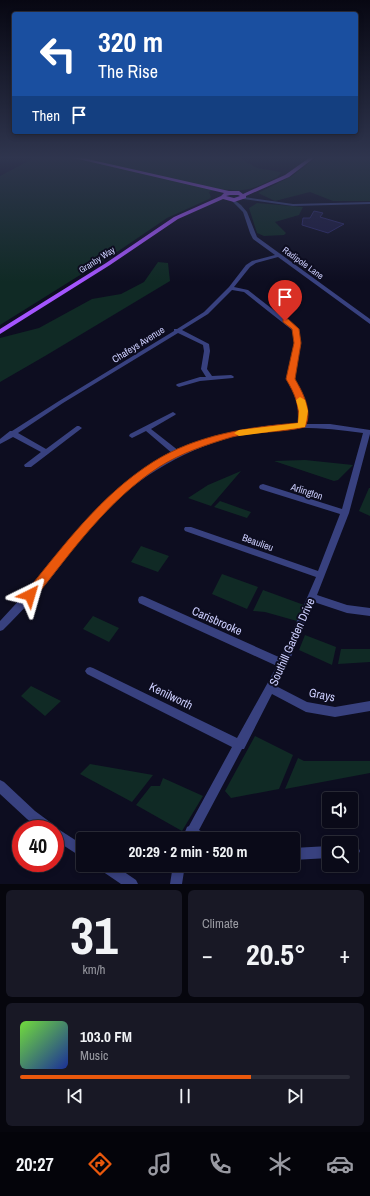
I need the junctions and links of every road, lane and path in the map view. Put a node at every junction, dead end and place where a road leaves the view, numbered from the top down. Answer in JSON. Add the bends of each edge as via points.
{"nodes":[{"id":1,"x":221,"y":199,"type":"edge"},
{"id":2,"x":231,"y":199,"type":"edge"},
{"id":3,"x":242,"y":199,"type":"edge"},
{"id":4,"x":260,"y":199,"type":"edge"},
{"id":5,"x":370,"y":203,"type":"edge"},
{"id":6,"x":241,"y":206,"type":"junction"},
{"id":7,"x":278,"y":256,"type":"junction"},
{"id":8,"x":231,"y":288,"type":"junction"},
{"id":9,"x":370,"y":322,"type":"edge"},
{"id":10,"x":176,"y":330,"type":"junction"},
{"id":11,"x":0,"y":332,"type":"edge"},
{"id":12,"x":231,"y":377,"type":"dead end"},
{"id":13,"x":210,"y":378,"type":"junction"},
{"id":14,"x":179,"y":385,"type":"dead end"},
{"id":15,"x":173,"y":414,"type":"dead end"},
{"id":16,"x":302,"y":425,"type":"junction"},
{"id":17,"x":79,"y":428,"type":"dead end"},
{"id":18,"x":146,"y":428,"type":"junction"},
{"id":19,"x":369,"y":432,"type":"edge"},
{"id":20,"x":12,"y":433,"type":"junction"},
{"id":21,"x":132,"y":436,"type":"dead end"},
{"id":22,"x":0,"y":442,"type":"edge"},
{"id":23,"x":46,"y":452,"type":"junction"},
{"id":24,"x":177,"y":453,"type":"junction"},
{"id":25,"x":28,"y":465,"type":"dead end"},
{"id":26,"x":263,"y":487,"type":"dead end"},
{"id":27,"x":345,"y":514,"type":"junction"},
{"id":28,"x":188,"y":529,"type":"dead end"},
{"id":29,"x":321,"y":575,"type":"junction"},
{"id":30,"x":312,"y":597,"type":"junction"},
{"id":31,"x":142,"y":600,"type":"dead end"},
{"id":32,"x":370,"y":612,"type":"edge"},
{"id":33,"x":0,"y":627,"type":"edge"},
{"id":34,"x":283,"y":664,"type":"junction"},
{"id":35,"x":90,"y":671,"type":"dead end"},
{"id":36,"x":271,"y":688,"type":"junction"},
{"id":37,"x":370,"y":706,"type":"edge"},
{"id":38,"x":240,"y":744,"type":"junction"},
{"id":39,"x":0,"y":786,"type":"edge"},
{"id":40,"x":38,"y":820,"type":"edge"},
{"id":41,"x":191,"y":832,"type":"edge"},
{"id":42,"x":64,"y":839,"type":"edge"},
{"id":43,"x":76,"y":847,"type":"edge"},
{"id":44,"x":322,"y":852,"type":"edge"},
{"id":45,"x":300,"y":854,"type":"edge"},
{"id":46,"x":114,"y":872,"type":"edge"},
{"id":47,"x":178,"y":872,"type":"edge"},
{"id":48,"x":132,"y":884,"type":"edge"},
{"id":49,"x":176,"y":884,"type":"edge"}],
"edges":[{"from":1,"to":11,"type":"main road","name":"Granby Way","via":[[176,218]]},
{"from":2,"to":6,"type":"street","name":"Radipole Lane"},
{"from":3,"to":6,"type":"street","name":"Radipole Lane"},
{"from":4,"to":5,"type":"street","via":[[293,205]]},
{"from":6,"to":7,"type":"street","name":"Radipole Lane","via":[[255,238]]},
{"from":7,"to":8,"type":"street","name":"Chafeys Avenue","via":[[248,266]]},
{"from":7,"to":9,"type":"street","name":"Radipole Lane"},
{"from":8,"to":10,"type":"street","name":"Chafeys Avenue","via":[[206,313]]},
{"from":8,"to":16,"type":"street","via":[[246,291],[295,329],[298,343],[290,379],[299,393],[304,411]]},
{"from":10,"to":13,"type":"street","via":[[206,344],[204,369]]},
{"from":10,"to":20,"type":"street","name":"Chafeys Avenue"},
{"from":12,"to":13,"type":"street"},
{"from":13,"to":14,"type":"street"},
{"from":15,"to":18,"type":"street"},
{"from":16,"to":19,"type":"street"},
{"from":16,"to":24,"type":"street","via":[[232,434]]},
{"from":17,"to":23,"type":"street"},
{"from":18,"to":21,"type":"street"},
{"from":18,"to":24,"type":"street"},
{"from":19,"to":27,"type":"street","name":"Southill Garden Drive"},
{"from":20,"to":22,"type":"street","name":"Chafeys Avenue"},
{"from":20,"to":23,"type":"street"},
{"from":23,"to":25,"type":"street"},
{"from":24,"to":33,"type":"street","via":[[138,477],[86,525],[22,606]]},
{"from":26,"to":27,"type":"street","name":"Arlington"},
{"from":27,"to":29,"type":"street","name":"Southill Garden Drive"},
{"from":28,"to":29,"type":"street","name":"Beaulieu"},
{"from":29,"to":30,"type":"street","name":"Southill Garden Drive"},
{"from":30,"to":32,"type":"street","via":[[358,612]]},
{"from":30,"to":34,"type":"street","name":"Southill Garden Drive"},
{"from":31,"to":34,"type":"street","name":"Carisbrooke"},
{"from":34,"to":36,"type":"street","name":"Southill Garden Drive"},
{"from":35,"to":38,"type":"street","name":"Kenilworth"},
{"from":36,"to":37,"type":"street","name":"Grays","via":[[314,709],[335,712]]},
{"from":36,"to":38,"type":"street","name":"Southill Garden Drive"},
{"from":38,"to":41,"type":"street","name":"Southill Garden Drive"},
{"from":39,"to":40,"type":"street"},
{"from":42,"to":43,"type":"street"},
{"from":44,"to":45,"type":"street"},
{"from":46,"to":48,"type":"street"},
{"from":47,"to":49,"type":"street"}]}
